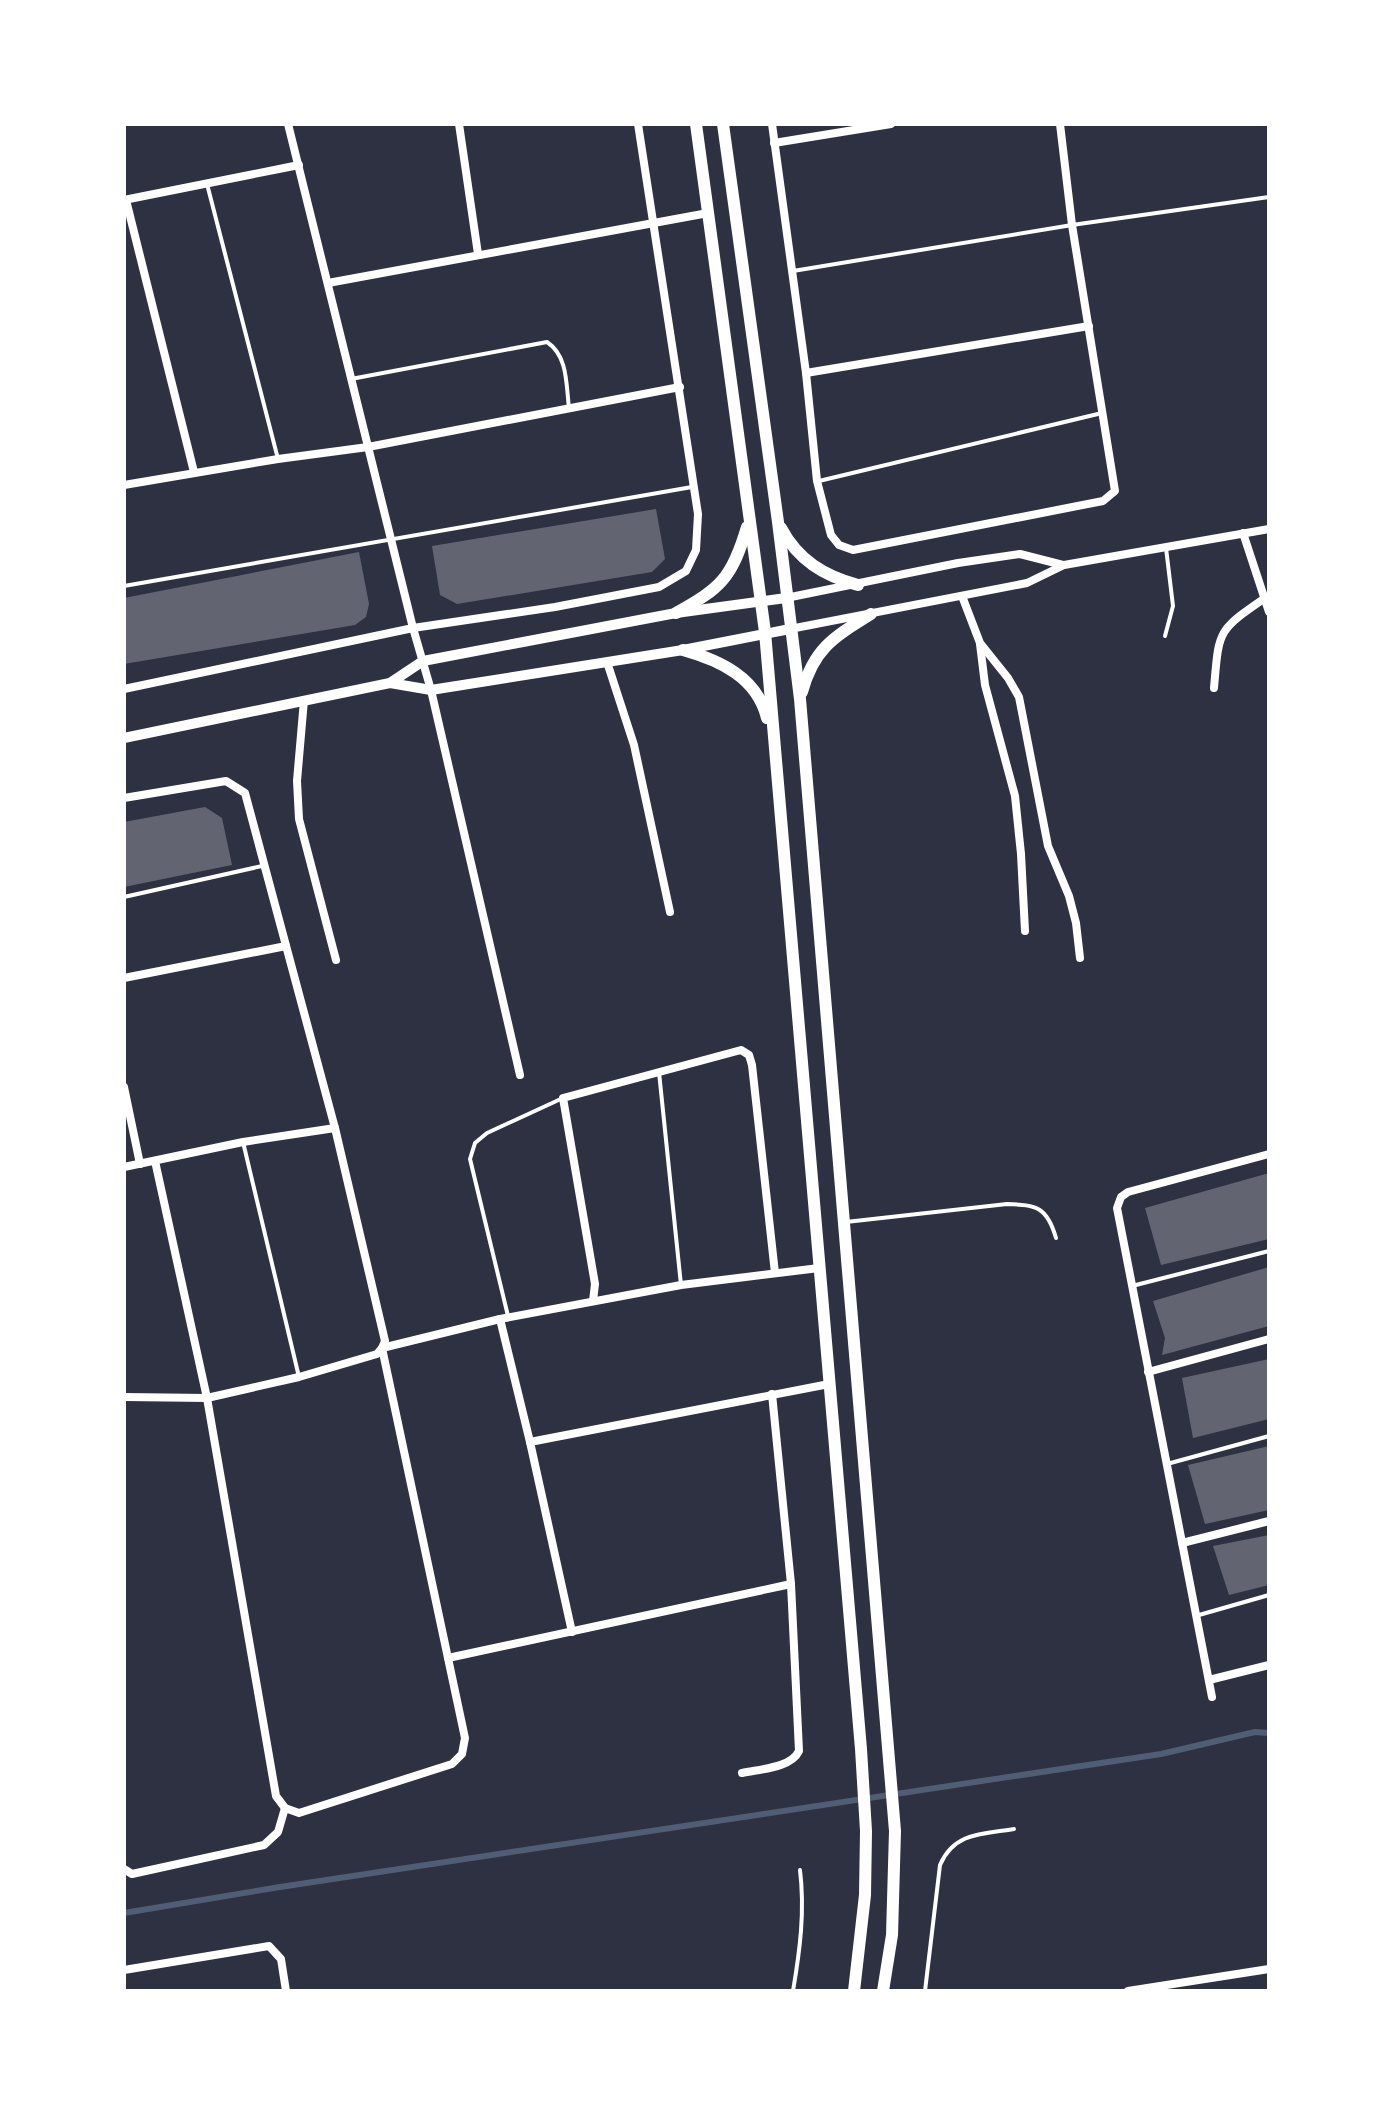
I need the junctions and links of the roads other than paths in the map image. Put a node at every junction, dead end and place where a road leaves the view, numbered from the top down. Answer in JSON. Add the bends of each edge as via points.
{"nodes":[{"id":1,"x":288,"y":124,"type":"edge"},
{"id":2,"x":459,"y":124,"type":"edge"},
{"id":3,"x":638,"y":124,"type":"edge"},
{"id":4,"x":696,"y":124,"type":"edge"},
{"id":5,"x":723,"y":124,"type":"edge"},
{"id":6,"x":772,"y":124,"type":"edge"},
{"id":7,"x":891,"y":124,"type":"edge"},
{"id":8,"x":1060,"y":124,"type":"edge"},
{"id":9,"x":774,"y":143,"type":"junction"},
{"id":10,"x":299,"y":165,"type":"junction"},
{"id":11,"x":207,"y":184,"type":"junction"},
{"id":12,"x":1269,"y":197,"type":"edge"},
{"id":13,"x":125,"y":200,"type":"edge"},
{"id":14,"x":708,"y":213,"type":"junction"},
{"id":15,"x":651,"y":221,"type":"junction"},
{"id":16,"x":1072,"y":225,"type":"junction"},
{"id":17,"x":478,"y":254,"type":"junction"},
{"id":18,"x":792,"y":271,"type":"junction"},
{"id":19,"x":328,"y":283,"type":"junction"},
{"id":20,"x":1089,"y":326,"type":"junction"},
{"id":21,"x":806,"y":373,"type":"junction"},
{"id":22,"x":351,"y":379,"type":"junction"},
{"id":23,"x":680,"y":387,"type":"junction"},
{"id":24,"x":569,"y":408,"type":"junction"},
{"id":25,"x":1104,"y":413,"type":"junction"},
{"id":26,"x":368,"y":447,"type":"junction"},
{"id":27,"x":278,"y":459,"type":"junction"},
{"id":28,"x":194,"y":472,"type":"junction"},
{"id":29,"x":817,"y":481,"type":"junction"},
{"id":30,"x":124,"y":485,"type":"edge"},
{"id":31,"x":694,"y":487,"type":"junction"},
{"id":32,"x":748,"y":521,"type":"junction"},
{"id":33,"x":778,"y":522,"type":"junction"},
{"id":34,"x":1269,"y":529,"type":"edge"},
{"id":35,"x":1243,"y":533,"type":"junction"},
{"id":36,"x":391,"y":540,"type":"junction"},
{"id":37,"x":1166,"y":548,"type":"junction"},
{"id":38,"x":1064,"y":565,"type":"junction"},
{"id":39,"x":858,"y":585,"type":"junction"},
{"id":40,"x":124,"y":586,"type":"edge"},
{"id":41,"x":962,"y":596,"type":"junction"},
{"id":42,"x":786,"y":598,"type":"junction"},
{"id":43,"x":1265,"y":598,"type":"junction"},
{"id":44,"x":761,"y":602,"type":"junction"},
{"id":45,"x":1269,"y":612,"type":"edge"},
{"id":46,"x":676,"y":613,"type":"junction"},
{"id":47,"x":871,"y":614,"type":"junction"},
{"id":48,"x":413,"y":628,"type":"junction"},
{"id":49,"x":790,"y":629,"type":"junction"},
{"id":50,"x":765,"y":632,"type":"junction"},
{"id":51,"x":1165,"y":636,"type":"dead end"},
{"id":52,"x":980,"y":643,"type":"junction"},
{"id":53,"x":683,"y":650,"type":"junction"},
{"id":54,"x":423,"y":661,"type":"junction"},
{"id":55,"x":607,"y":662,"type":"junction"},
{"id":56,"x":390,"y":683,"type":"junction"},
{"id":57,"x":1214,"y":688,"type":"dead end"},
{"id":58,"x":124,"y":689,"type":"edge"},
{"id":59,"x":431,"y":690,"type":"junction"},
{"id":60,"x":800,"y":699,"type":"junction"},
{"id":61,"x":304,"y":700,"type":"junction"},
{"id":62,"x":124,"y":738,"type":"edge"},
{"id":63,"x":773,"y":744,"type":"junction"},
{"id":64,"x":124,"y":798,"type":"edge"},
{"id":65,"x":265,"y":865,"type":"junction"},
{"id":66,"x":124,"y":897,"type":"edge"},
{"id":67,"x":670,"y":912,"type":"dead end"},
{"id":68,"x":1025,"y":931,"type":"dead end"},
{"id":69,"x":286,"y":946,"type":"junction"},
{"id":70,"x":1080,"y":958,"type":"dead end"},
{"id":71,"x":336,"y":960,"type":"dead end"},
{"id":72,"x":124,"y":978,"type":"edge"},
{"id":73,"x":659,"y":1072,"type":"junction"},
{"id":74,"x":520,"y":1075,"type":"dead end"},
{"id":75,"x":124,"y":1087,"type":"edge"},
{"id":76,"x":563,"y":1098,"type":"junction"},
{"id":77,"x":335,"y":1128,"type":"junction"},
{"id":78,"x":243,"y":1142,"type":"junction"},
{"id":79,"x":1269,"y":1154,"type":"edge"},
{"id":80,"x":155,"y":1161,"type":"junction"},
{"id":81,"x":140,"y":1164,"type":"junction"},
{"id":82,"x":124,"y":1167,"type":"edge"},
{"id":83,"x":844,"y":1223,"type":"junction"},
{"id":84,"x":1056,"y":1238,"type":"dead end"},
{"id":85,"x":1269,"y":1251,"type":"edge"},
{"id":86,"x":819,"y":1268,"type":"junction"},
{"id":87,"x":775,"y":1273,"type":"junction"},
{"id":88,"x":681,"y":1285,"type":"junction"},
{"id":89,"x":1131,"y":1286,"type":"junction"},
{"id":90,"x":593,"y":1301,"type":"junction"},
{"id":91,"x":504,"y":1318,"type":"junction"},
{"id":92,"x":1269,"y":1339,"type":"edge"},
{"id":93,"x":382,"y":1348,"type":"junction"},
{"id":94,"x":1148,"y":1372,"type":"junction"},
{"id":95,"x":299,"y":1377,"type":"junction"},
{"id":96,"x":829,"y":1384,"type":"junction"},
{"id":97,"x":772,"y":1394,"type":"junction"},
{"id":98,"x":124,"y":1397,"type":"edge"},
{"id":99,"x":207,"y":1398,"type":"junction"},
{"id":100,"x":1269,"y":1436,"type":"edge"},
{"id":101,"x":530,"y":1442,"type":"junction"},
{"id":102,"x":1166,"y":1464,"type":"junction"},
{"id":103,"x":1269,"y":1521,"type":"edge"},
{"id":104,"x":1182,"y":1543,"type":"junction"},
{"id":105,"x":791,"y":1584,"type":"junction"},
{"id":106,"x":1269,"y":1595,"type":"edge"},
{"id":107,"x":1196,"y":1616,"type":"junction"},
{"id":108,"x":572,"y":1632,"type":"junction"},
{"id":109,"x":448,"y":1658,"type":"junction"},
{"id":110,"x":1269,"y":1665,"type":"edge"},
{"id":111,"x":1209,"y":1680,"type":"junction"},
{"id":112,"x":1212,"y":1697,"type":"dead end"},
{"id":113,"x":742,"y":1773,"type":"dead end"},
{"id":114,"x":285,"y":1808,"type":"junction"},
{"id":115,"x":1014,"y":1829,"type":"dead end"},
{"id":116,"x":124,"y":1869,"type":"edge"},
{"id":117,"x":800,"y":1870,"type":"dead end"},
{"id":118,"x":1269,"y":1969,"type":"edge"},
{"id":119,"x":124,"y":1970,"type":"edge"},
{"id":120,"x":286,"y":1991,"type":"edge"},
{"id":121,"x":793,"y":1991,"type":"edge"},
{"id":122,"x":854,"y":1991,"type":"edge"},
{"id":123,"x":883,"y":1991,"type":"edge"},
{"id":124,"x":925,"y":1991,"type":"edge"},
{"id":125,"x":1128,"y":1991,"type":"edge"}],
"edges":[{"from":1,"to":10,"type":"street"},
{"from":2,"to":17,"type":"street"},
{"from":3,"to":15,"type":"street"},
{"from":4,"to":14,"type":"main road"},
{"from":5,"to":33,"type":"main road"},
{"from":6,"to":9,"type":"street"},
{"from":7,"to":9,"type":"street"},
{"from":8,"to":16,"type":"street"},
{"from":9,"to":18,"type":"street"},
{"from":10,"to":11,"type":"street"},
{"from":10,"to":19,"type":"street"},
{"from":11,"to":13,"type":"street"},
{"from":11,"to":27,"type":"lane"},
{"from":12,"to":16,"type":"lane"},
{"from":13,"to":28,"type":"street"},
{"from":14,"to":15,"type":"street"},
{"from":14,"to":32,"type":"main road"},
{"from":15,"to":17,"type":"street"},
{"from":15,"to":23,"type":"street"},
{"from":16,"to":18,"type":"lane"},
{"from":16,"to":20,"type":"street"},
{"from":17,"to":19,"type":"street"},
{"from":18,"to":21,"type":"street"},
{"from":19,"to":22,"type":"street"},
{"from":20,"to":21,"type":"street"},
{"from":20,"to":25,"type":"street"},
{"from":21,"to":29,"type":"street"},
{"from":22,"to":24,"type":"lane","via":[[547,342],[562,359]]},
{"from":22,"to":26,"type":"street"},
{"from":23,"to":24,"type":"street"},
{"from":23,"to":31,"type":"street"},
{"from":24,"to":26,"type":"street"},
{"from":25,"to":29,"type":"lane"},
{"from":25,"to":29,"type":"street","via":[[1115,491],[1103,501],[853,550],[831,535]]},
{"from":26,"to":27,"type":"street"},
{"from":26,"to":36,"type":"street"},
{"from":27,"to":28,"type":"street"},
{"from":28,"to":30,"type":"street"},
{"from":31,"to":36,"type":"lane"},
{"from":31,"to":48,"type":"street","via":[[696,550],[686,571],[659,587]]},
{"from":32,"to":44,"type":"main road"},
{"from":32,"to":46,"type":"main road","via":[[737,560],[712,593]]},
{"from":33,"to":39,"type":"main road","via":[[802,557],[838,580]]},
{"from":33,"to":42,"type":"main road"},
{"from":34,"to":35,"type":"street"},
{"from":35,"to":37,"type":"street"},
{"from":35,"to":43,"type":"street"},
{"from":36,"to":40,"type":"lane"},
{"from":36,"to":48,"type":"street"},
{"from":37,"to":38,"type":"street"},
{"from":37,"to":51,"type":"lane","via":[[1173,606]]},
{"from":38,"to":39,"type":"street","via":[[1020,554]]},
{"from":38,"to":41,"type":"street","via":[[1027,583]]},
{"from":39,"to":42,"type":"street"},
{"from":41,"to":47,"type":"street"},
{"from":41,"to":52,"type":"street"},
{"from":42,"to":44,"type":"street"},
{"from":42,"to":49,"type":"main road"},
{"from":43,"to":45,"type":"street"},
{"from":43,"to":57,"type":"street","via":[[1221,635]]},
{"from":44,"to":46,"type":"street"},
{"from":44,"to":50,"type":"main road"},
{"from":46,"to":54,"type":"street"},
{"from":47,"to":49,"type":"street"},
{"from":47,"to":60,"type":"main road","via":[[825,646],[809,668]]},
{"from":48,"to":54,"type":"street"},
{"from":48,"to":58,"type":"street"},
{"from":49,"to":50,"type":"street"},
{"from":49,"to":60,"type":"main road"},
{"from":50,"to":53,"type":"street"},
{"from":50,"to":63,"type":"main road"},
{"from":52,"to":68,"type":"street","via":[[987,696],[1015,796]]},
{"from":52,"to":70,"type":"street","via":[[1019,697],[1048,846],[1069,896]]},
{"from":53,"to":55,"type":"street"},
{"from":53,"to":63,"type":"main road","via":[[717,659],[745,680],[765,709]]},
{"from":54,"to":56,"type":"street"},
{"from":54,"to":59,"type":"street"},
{"from":55,"to":59,"type":"street"},
{"from":55,"to":67,"type":"street","via":[[634,745]]},
{"from":56,"to":59,"type":"street"},
{"from":56,"to":61,"type":"street"},
{"from":59,"to":74,"type":"street"},
{"from":60,"to":83,"type":"main road"},
{"from":61,"to":62,"type":"street"},
{"from":61,"to":71,"type":"street","via":[[299,819]]},
{"from":63,"to":86,"type":"main road"},
{"from":64,"to":65,"type":"street","via":[[211,782],[235,784],[245,793]]},
{"from":65,"to":66,"type":"lane"},
{"from":65,"to":69,"type":"street"},
{"from":69,"to":72,"type":"street"},
{"from":69,"to":77,"type":"street"},
{"from":73,"to":76,"type":"street"},
{"from":73,"to":87,"type":"street","via":[[741,1050],[749,1055]]},
{"from":73,"to":88,"type":"lane"},
{"from":75,"to":81,"type":"street"},
{"from":76,"to":90,"type":"street","via":[[595,1284]]},
{"from":76,"to":91,"type":"lane","via":[[487,1133],[475,1143],[470,1159]]},
{"from":77,"to":78,"type":"street"},
{"from":77,"to":93,"type":"street","via":[[385,1341]]},
{"from":78,"to":80,"type":"street"},
{"from":78,"to":95,"type":"lane"},
{"from":79,"to":89,"type":"street","via":[[1121,1197],[1117,1208]]},
{"from":80,"to":81,"type":"street"},
{"from":80,"to":99,"type":"street"},
{"from":81,"to":82,"type":"street"},
{"from":83,"to":84,"type":"lane","via":[[1032,1205],[1044,1212]]},
{"from":83,"to":123,"type":"main road","via":[[895,1831],[892,1935]]},
{"from":85,"to":89,"type":"lane"},
{"from":86,"to":87,"type":"street"},
{"from":86,"to":96,"type":"main road"},
{"from":87,"to":88,"type":"street"},
{"from":88,"to":90,"type":"street"},
{"from":89,"to":94,"type":"street"},
{"from":90,"to":91,"type":"street"},
{"from":91,"to":93,"type":"street"},
{"from":91,"to":101,"type":"street"},
{"from":92,"to":94,"type":"street"},
{"from":93,"to":95,"type":"street","via":[[377,1354]]},
{"from":93,"to":109,"type":"street"},
{"from":94,"to":102,"type":"street"},
{"from":95,"to":99,"type":"street"},
{"from":96,"to":97,"type":"street"},
{"from":96,"to":122,"type":"main road","via":[[866,1831]]},
{"from":97,"to":101,"type":"street"},
{"from":97,"to":105,"type":"street"},
{"from":98,"to":99,"type":"street"},
{"from":99,"to":114,"type":"street","via":[[276,1796]]},
{"from":100,"to":102,"type":"lane"},
{"from":101,"to":108,"type":"street"},
{"from":102,"to":104,"type":"street"},
{"from":103,"to":104,"type":"street"},
{"from":104,"to":107,"type":"street"},
{"from":105,"to":108,"type":"street"},
{"from":105,"to":113,"type":"street","via":[[799,1751],[788,1762]]},
{"from":106,"to":107,"type":"lane"},
{"from":107,"to":111,"type":"street"},
{"from":108,"to":109,"type":"street"},
{"from":109,"to":114,"type":"street","via":[[465,1738],[462,1754],[452,1764],[299,1813]]},
{"from":110,"to":111,"type":"street"},
{"from":111,"to":112,"type":"street"},
{"from":114,"to":116,"type":"street","via":[[278,1832],[264,1845],[132,1874]]},
{"from":115,"to":124,"type":"lane","via":[[970,1836],[946,1852]]},
{"from":117,"to":121,"type":"lane","via":[[801,1942]]},
{"from":118,"to":125,"type":"street"},
{"from":119,"to":120,"type":"street","via":[[269,1946],[281,1959]]}]}
